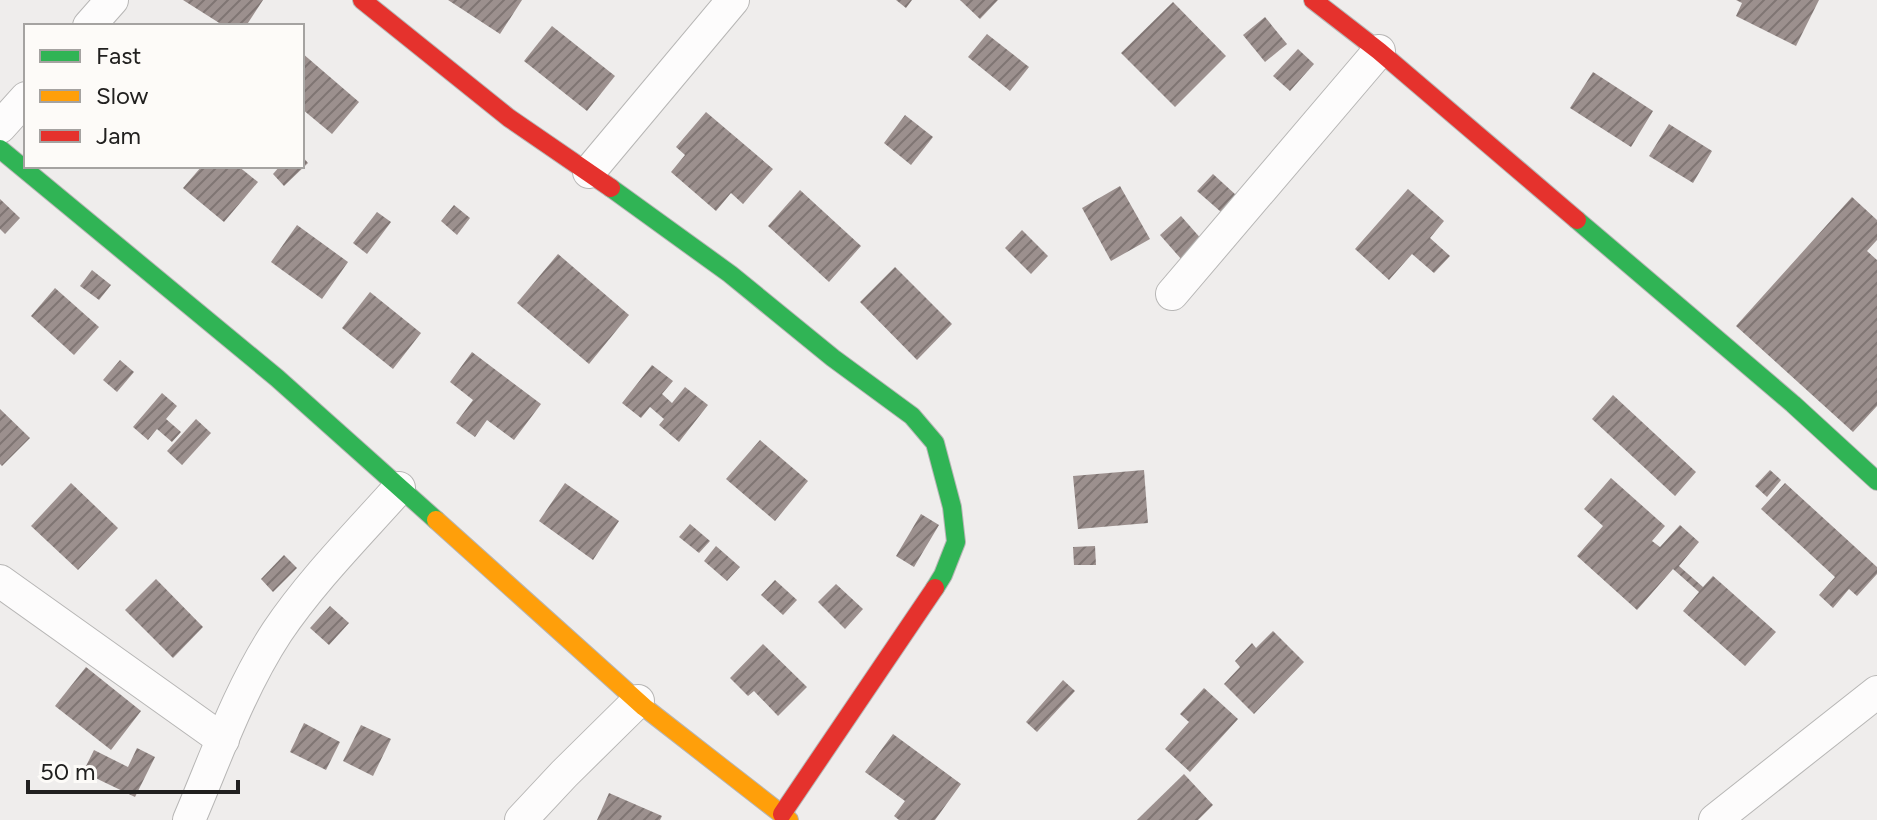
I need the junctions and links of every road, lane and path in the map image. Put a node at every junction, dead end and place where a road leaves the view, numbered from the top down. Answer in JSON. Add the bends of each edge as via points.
{"nodes":[{"id":1,"x":112,"y":0,"type":"edge"},
{"id":2,"x":362,"y":0,"type":"edge"},
{"id":3,"x":733,"y":0,"type":"edge"},
{"id":4,"x":1313,"y":0,"type":"edge"},
{"id":5,"x":91,"y":24,"type":"edge"},
{"id":6,"x":1379,"y":51,"type":"junction"},
{"id":7,"x":24,"y":100,"type":"edge"},
{"id":8,"x":0,"y":127,"type":"edge"},
{"id":9,"x":0,"y":149,"type":"edge"},
{"id":10,"x":589,"y":172,"type":"junction"},
{"id":11,"x":1172,"y":294,"type":"dead end"},
{"id":12,"x":1877,"y":481,"type":"edge"},
{"id":13,"x":399,"y":488,"type":"junction"},
{"id":14,"x":0,"y":581,"type":"edge"},
{"id":15,"x":1877,"y":692,"type":"edge"},
{"id":16,"x":638,"y":701,"type":"junction"},
{"id":17,"x":223,"y":740,"type":"junction"},
{"id":18,"x":785,"y":817,"type":"edge"},
{"id":19,"x":189,"y":820,"type":"edge"},
{"id":20,"x":521,"y":820,"type":"edge"},
{"id":21,"x":1715,"y":820,"type":"edge"}],
"edges":[{"from":1,"to":5,"type":"street"},
{"from":2,"to":10,"type":"street","via":[[509,118]]},
{"from":3,"to":10,"type":"street"},
{"from":4,"to":6,"type":"street"},
{"from":6,"to":11,"type":"street"},
{"from":6,"to":12,"type":"street"},
{"from":7,"to":8,"type":"street"},
{"from":9,"to":13,"type":"street","via":[[277,378]]},
{"from":10,"to":18,"type":"street","via":[[912,416],[935,443],[945,473],[956,542],[943,575]]},
{"from":13,"to":16,"type":"street"},
{"from":13,"to":17,"type":"street","via":[[277,632]]},
{"from":14,"to":17,"type":"street"},
{"from":15,"to":21,"type":"street"},
{"from":16,"to":18,"type":"street"},
{"from":16,"to":20,"type":"street"},
{"from":17,"to":19,"type":"street"}]}
